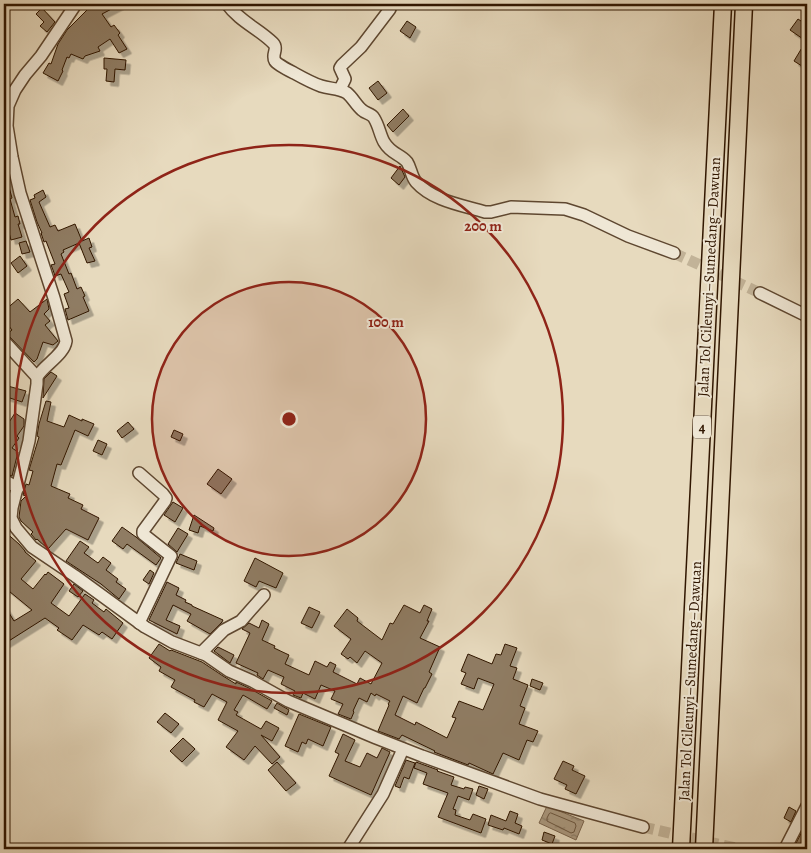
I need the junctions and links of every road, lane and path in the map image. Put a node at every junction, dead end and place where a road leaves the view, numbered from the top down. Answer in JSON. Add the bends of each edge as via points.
{"nodes":[{"id":1,"x":76,"y":4,"type":"edge"},
{"id":2,"x":227,"y":4,"type":"edge"},
{"id":3,"x":723,"y":4,"type":"edge"},
{"id":4,"x":744,"y":4,"type":"edge"},
{"id":5,"x":390,"y":10,"type":"dead end"},
{"id":6,"x":340,"y":90,"type":"junction"},
{"id":7,"x":674,"y":252,"type":"tunnel mouth"},
{"id":8,"x":760,"y":293,"type":"tunnel mouth"},
{"id":9,"x":801,"y":313,"type":"edge"},
{"id":10,"x":4,"y":341,"type":"edge"},
{"id":11,"x":37,"y":377,"type":"junction"},
{"id":12,"x":139,"y":473,"type":"dead end"},
{"id":13,"x":4,"y":480,"type":"edge"},
{"id":14,"x":18,"y":488,"type":"junction"},
{"id":15,"x":264,"y":594,"type":"dead end"},
{"id":16,"x":139,"y":623,"type":"junction"},
{"id":17,"x":201,"y":653,"type":"junction"},
{"id":18,"x":403,"y":749,"type":"junction"},
{"id":19,"x":807,"y":806,"type":"edge"},
{"id":20,"x":643,"y":827,"type":"tunnel mouth"},
{"id":21,"x":348,"y":849,"type":"edge"},
{"id":22,"x":681,"y":849,"type":"edge"},
{"id":23,"x":704,"y":849,"type":"edge"},
{"id":24,"x":785,"y":849,"type":"edge"}],
"edges":[{"from":1,"to":11,"type":"street","via":[[25,75],[8,106],[7,126],[20,193],[66,341],[62,350]]},
{"from":2,"to":6,"type":"street","via":[[276,46],[276,62],[320,86]]},
{"from":3,"to":22,"type":"highway","name":"Jalan Tol Cileunyi–Sumedang–Dawuan","number":"4"},
{"from":4,"to":23,"type":"highway","name":"Jalan Tol Cileunyi–Sumedang–Dawuan","number":"4"},
{"from":5,"to":6,"type":"street","via":[[340,68],[345,79]]},
{"from":6,"to":7,"type":"street","via":[[346,92],[362,111],[373,116],[384,143],[408,164],[416,182],[441,200],[485,212],[511,207],[565,209]]},
{"from":8,"to":9,"type":"street"},
{"from":10,"to":11,"type":"street"},
{"from":11,"to":14,"type":"street","via":[[29,442]]},
{"from":12,"to":16,"type":"street","via":[[166,498],[143,534],[171,556]]},
{"from":13,"to":14,"type":"street"},
{"from":14,"to":16,"type":"street","via":[[11,518],[32,547]]},
{"from":15,"to":17,"type":"street","via":[[240,621],[227,628]]},
{"from":16,"to":17,"type":"street","via":[[172,642]]},
{"from":17,"to":18,"type":"street","via":[[288,701]]},
{"from":18,"to":20,"type":"street","via":[[540,799]]},
{"from":18,"to":21,"type":"street","via":[[383,794]]},
{"from":19,"to":24,"type":"street"}]}
